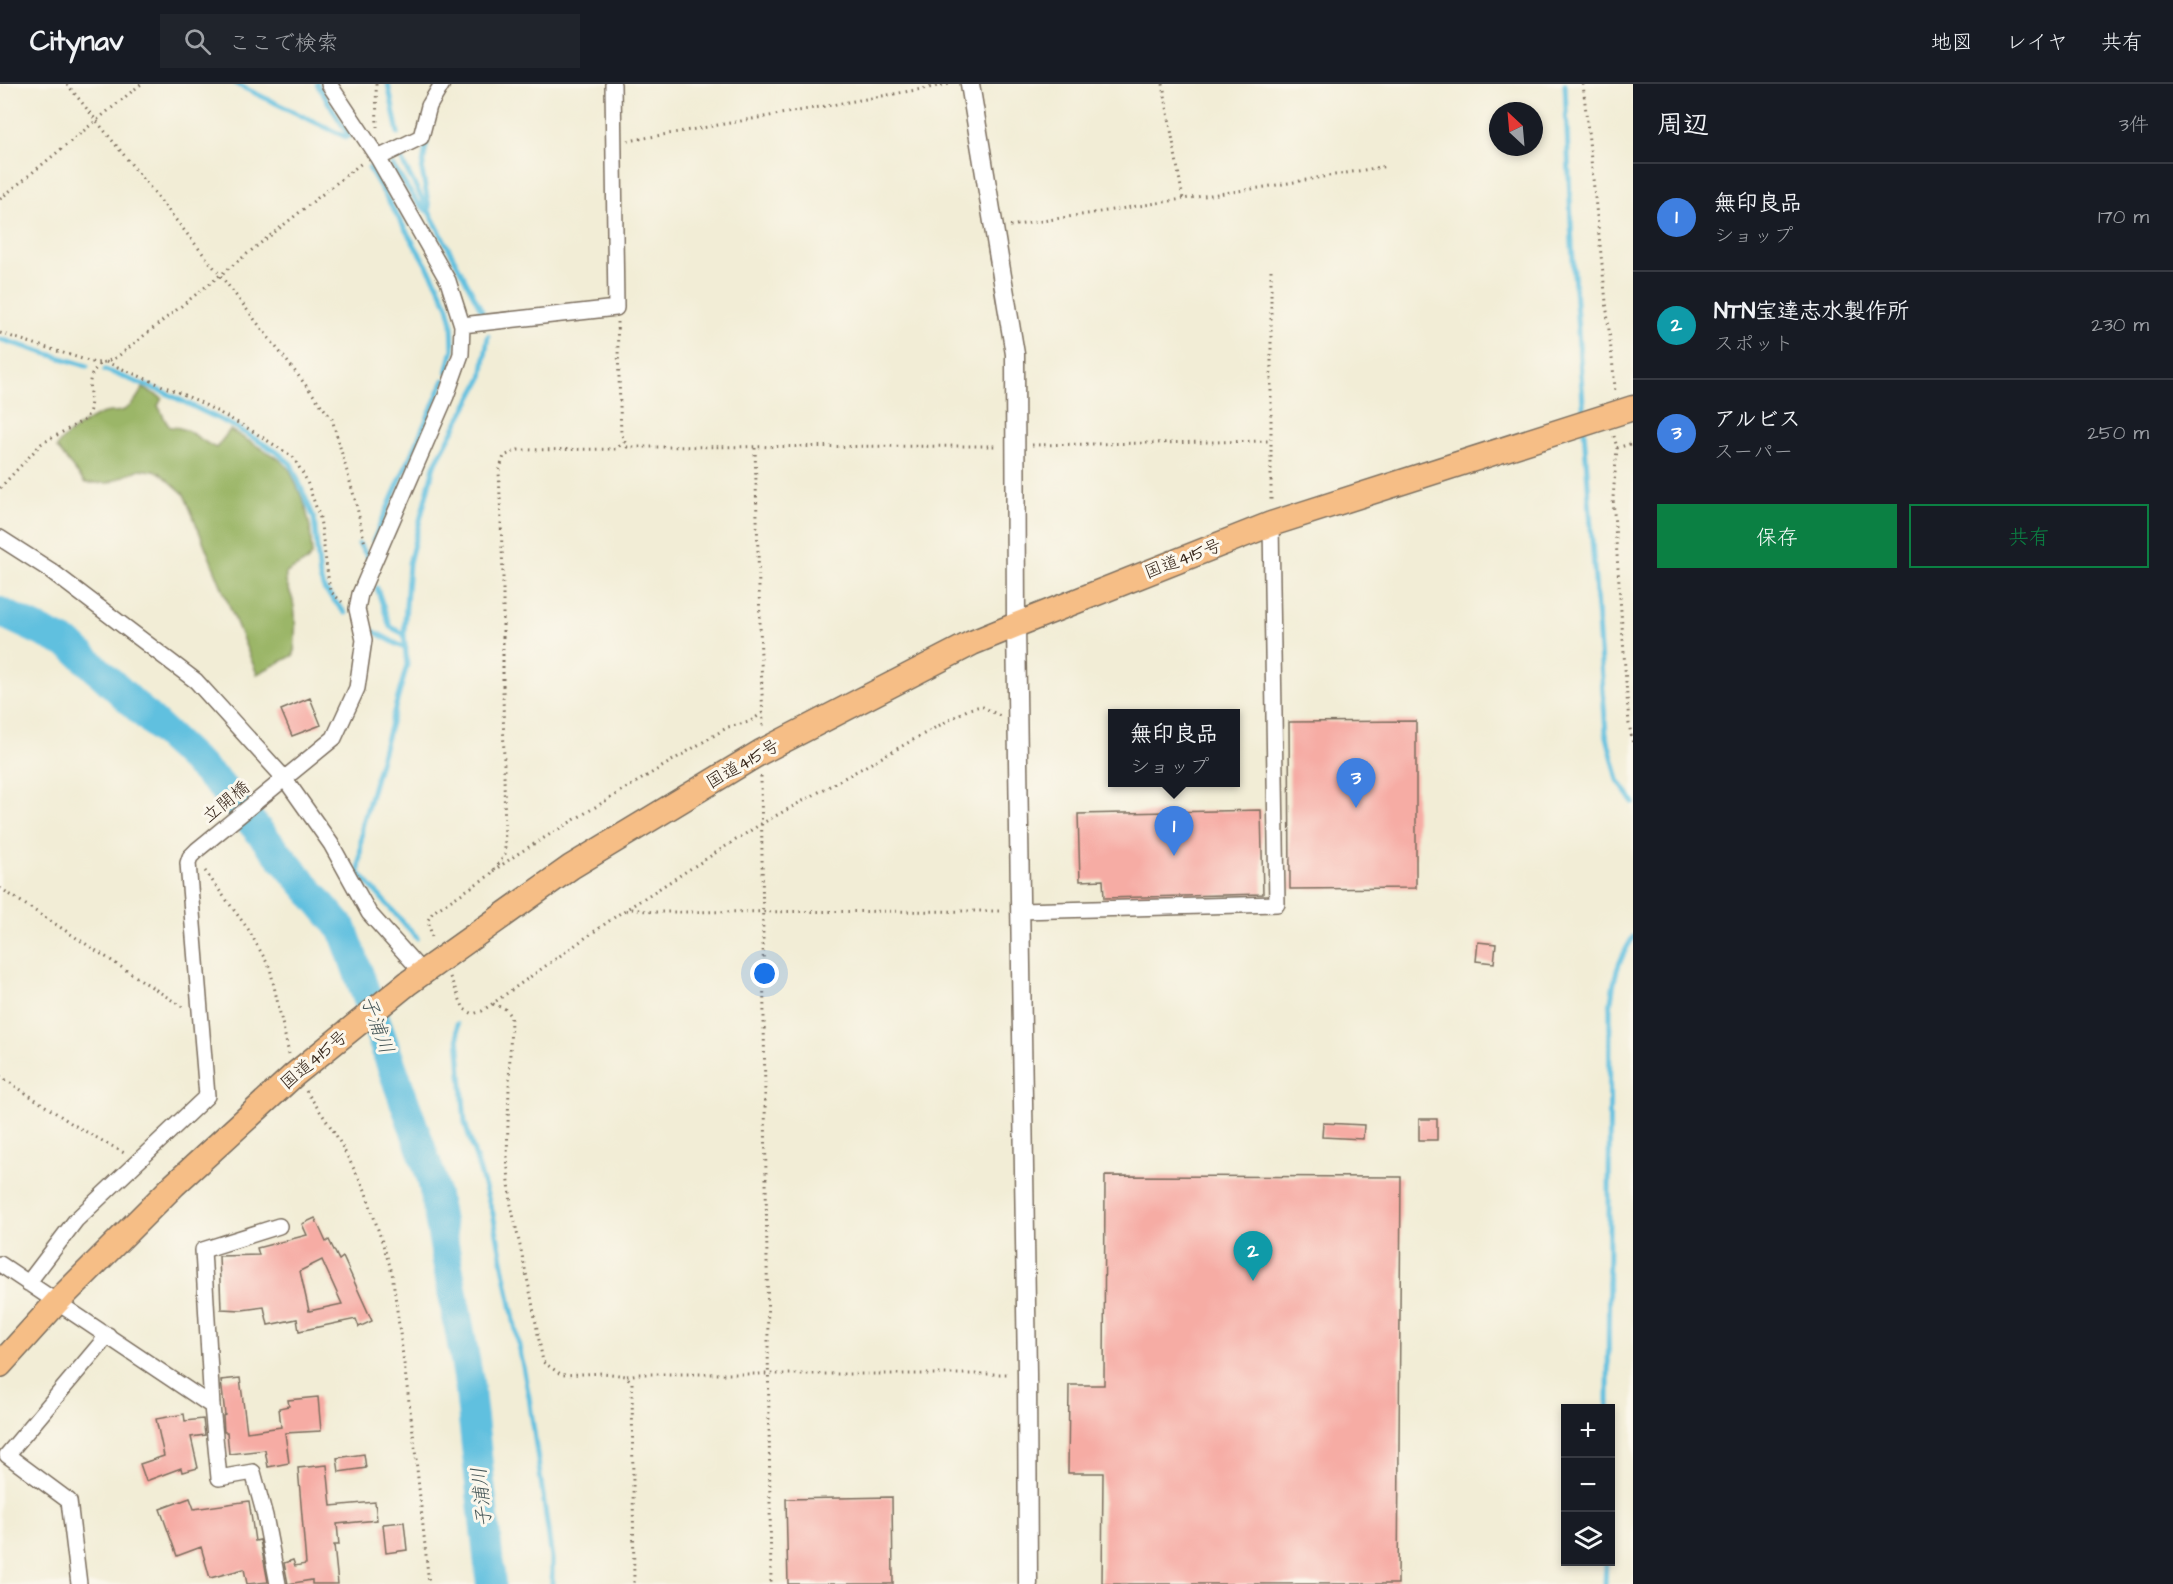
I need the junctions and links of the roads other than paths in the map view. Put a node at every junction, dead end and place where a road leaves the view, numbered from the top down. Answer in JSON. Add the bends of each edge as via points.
{"nodes":[{"id":1,"x":329,"y":84,"type":"edge"},
{"id":2,"x":442,"y":84,"type":"edge"},
{"id":3,"x":613,"y":84,"type":"edge"},
{"id":4,"x":970,"y":84,"type":"edge"},
{"id":5,"x":377,"y":156,"type":"junction"},
{"id":6,"x":462,"y":325,"type":"junction"},
{"id":7,"x":1633,"y":408,"type":"edge"},
{"id":8,"x":1271,"y":524,"type":"junction"},
{"id":9,"x":0,"y":538,"type":"edge"},
{"id":10,"x":1016,"y":625,"type":"junction"},
{"id":11,"x":282,"y":782,"type":"junction"},
{"id":12,"x":1020,"y":911,"type":"junction"},
{"id":13,"x":415,"y":978,"type":"junction"},
{"id":14,"x":279,"y":1226,"type":"dead end"},
{"id":15,"x":0,"y":1264,"type":"edge"},
{"id":16,"x":28,"y":1283,"type":"junction"},
{"id":17,"x":57,"y":1302,"type":"junction"},
{"id":18,"x":108,"y":1335,"type":"junction"},
{"id":19,"x":0,"y":1365,"type":"edge"},
{"id":20,"x":212,"y":1406,"type":"junction"},
{"id":21,"x":80,"y":1584,"type":"edge"},
{"id":22,"x":278,"y":1584,"type":"edge"},
{"id":23,"x":1028,"y":1584,"type":"edge"}],
"edges":[{"from":1,"to":5,"type":"street"},
{"from":2,"to":5,"type":"street","via":[[429,106],[421,137]]},
{"from":3,"to":6,"type":"street","via":[[616,308]]},
{"from":4,"to":10,"type":"street","via":[[1015,354]]},
{"from":5,"to":6,"type":"street","via":[[448,281]]},
{"from":6,"to":11,"type":"street","name":"立開橋","via":[[461,354],[446,396],[360,594],[357,609],[364,640],[357,688],[334,738]]},
{"from":7,"to":8,"type":"highway","name":"国道415号"},
{"from":8,"to":10,"type":"highway","name":"国道415号"},
{"from":8,"to":12,"type":"street","via":[[1277,904]]},
{"from":9,"to":11,"type":"street","via":[[50,570],[196,681]]},
{"from":10,"to":12,"type":"street"},
{"from":10,"to":13,"type":"highway","name":"国道415号","via":[[972,643],[761,752],[571,867]]},
{"from":11,"to":13,"type":"street","via":[[331,844],[369,913]]},
{"from":11,"to":16,"type":"street","name":"立開橋","via":[[197,850],[188,863],[207,1096],[76,1220]]},
{"from":12,"to":23,"type":"street"},
{"from":13,"to":17,"type":"highway","name":"国道415号","via":[[299,1071],[174,1185]]},
{"from":14,"to":20,"type":"street","via":[[203,1250]]},
{"from":15,"to":16,"type":"street"},
{"from":16,"to":17,"type":"street"},
{"from":17,"to":18,"type":"street"},
{"from":17,"to":19,"type":"highway","name":"国道415号"},
{"from":18,"to":20,"type":"street"},
{"from":18,"to":21,"type":"street","via":[[7,1455],[69,1501]]},
{"from":20,"to":22,"type":"street","via":[[219,1478],[253,1472]]}]}
